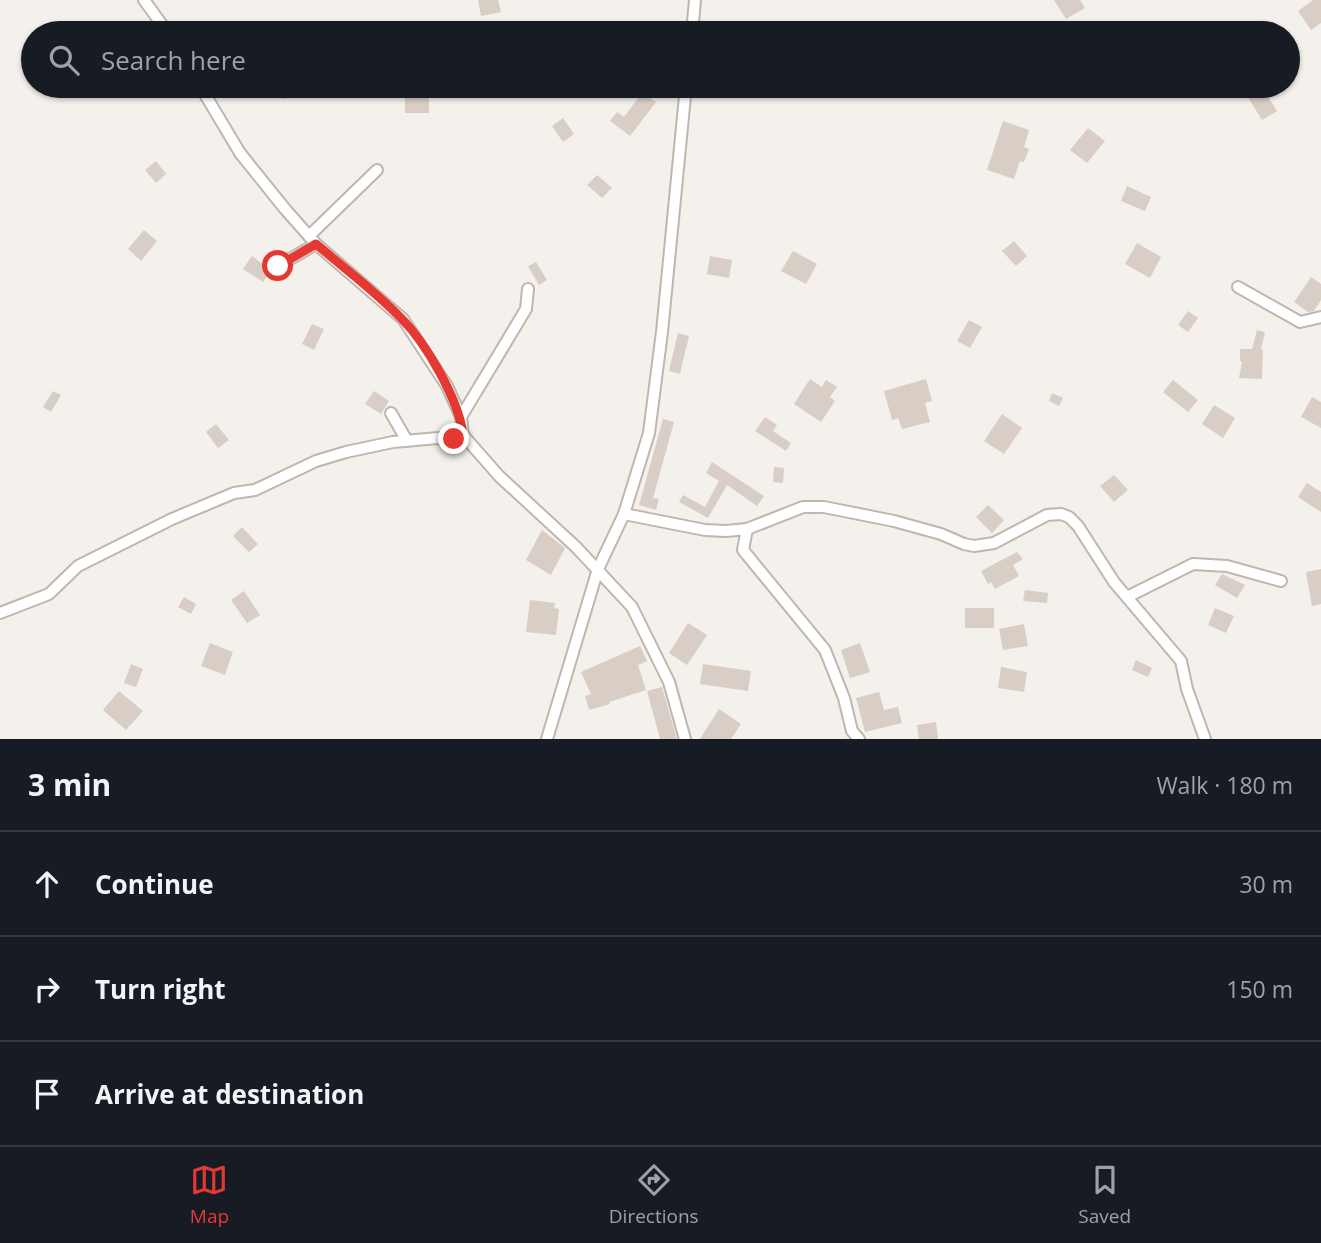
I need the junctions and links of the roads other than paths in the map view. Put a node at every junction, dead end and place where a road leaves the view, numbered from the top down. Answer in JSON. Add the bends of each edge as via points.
{"nodes":[{"id":1,"x":144,"y":0,"type":"edge"},
{"id":2,"x":695,"y":0,"type":"edge"},
{"id":3,"x":159,"y":21,"type":"edge"},
{"id":4,"x":693,"y":21,"type":"edge"},
{"id":5,"x":207,"y":98,"type":"edge"},
{"id":6,"x":685,"y":98,"type":"edge"},
{"id":7,"x":377,"y":170,"type":"dead end"},
{"id":8,"x":312,"y":240,"type":"junction"},
{"id":9,"x":278,"y":266,"type":"dead end"},
{"id":10,"x":1238,"y":287,"type":"dead end"},
{"id":11,"x":528,"y":289,"type":"dead end"},
{"id":12,"x":1321,"y":317,"type":"edge"},
{"id":13,"x":391,"y":413,"type":"dead end"},
{"id":14,"x":461,"y":418,"type":"junction"},
{"id":15,"x":463,"y":435,"type":"junction"},
{"id":16,"x":407,"y":441,"type":"junction"},
{"id":17,"x":624,"y":514,"type":"junction"},
{"id":18,"x":747,"y":528,"type":"junction"},
{"id":19,"x":598,"y":569,"type":"junction"},
{"id":20,"x":1280,"y":581,"type":"dead end"},
{"id":21,"x":1128,"y":597,"type":"junction"},
{"id":22,"x":0,"y":613,"type":"edge"},
{"id":23,"x":547,"y":739,"type":"edge"},
{"id":24,"x":685,"y":739,"type":"edge"},
{"id":25,"x":859,"y":739,"type":"edge"},
{"id":26,"x":1205,"y":739,"type":"edge"}],
"edges":[{"from":1,"to":3,"type":"street"},
{"from":2,"to":4,"type":"street"},
{"from":5,"to":8,"type":"street","via":[[240,153]]},
{"from":6,"to":17,"type":"street","via":[[649,433]]},
{"from":7,"to":8,"type":"street"},
{"from":8,"to":9,"type":"street"},
{"from":8,"to":14,"type":"street","via":[[402,319],[447,386]]},
{"from":10,"to":12,"type":"street","via":[[1300,322]]},
{"from":11,"to":14,"type":"street","via":[[526,309]]},
{"from":13,"to":16,"type":"street"},
{"from":14,"to":15,"type":"street"},
{"from":15,"to":16,"type":"street"},
{"from":15,"to":19,"type":"street","via":[[499,476]]},
{"from":16,"to":22,"type":"street","via":[[316,461],[255,490],[221,498],[78,566],[49,594]]},
{"from":17,"to":18,"type":"street","via":[[705,530]]},
{"from":17,"to":19,"type":"street"},
{"from":18,"to":21,"type":"street","via":[[803,507],[824,507],[894,521],[974,546],[994,543],[1047,515],[1061,514],[1078,526]]},
{"from":18,"to":25,"type":"street","via":[[743,550],[825,650],[852,731]]},
{"from":19,"to":23,"type":"street"},
{"from":19,"to":24,"type":"street","via":[[632,607],[645,630],[669,682]]},
{"from":20,"to":21,"type":"street","via":[[1227,566],[1193,564]]},
{"from":21,"to":26,"type":"street","via":[[1181,661]]}]}
